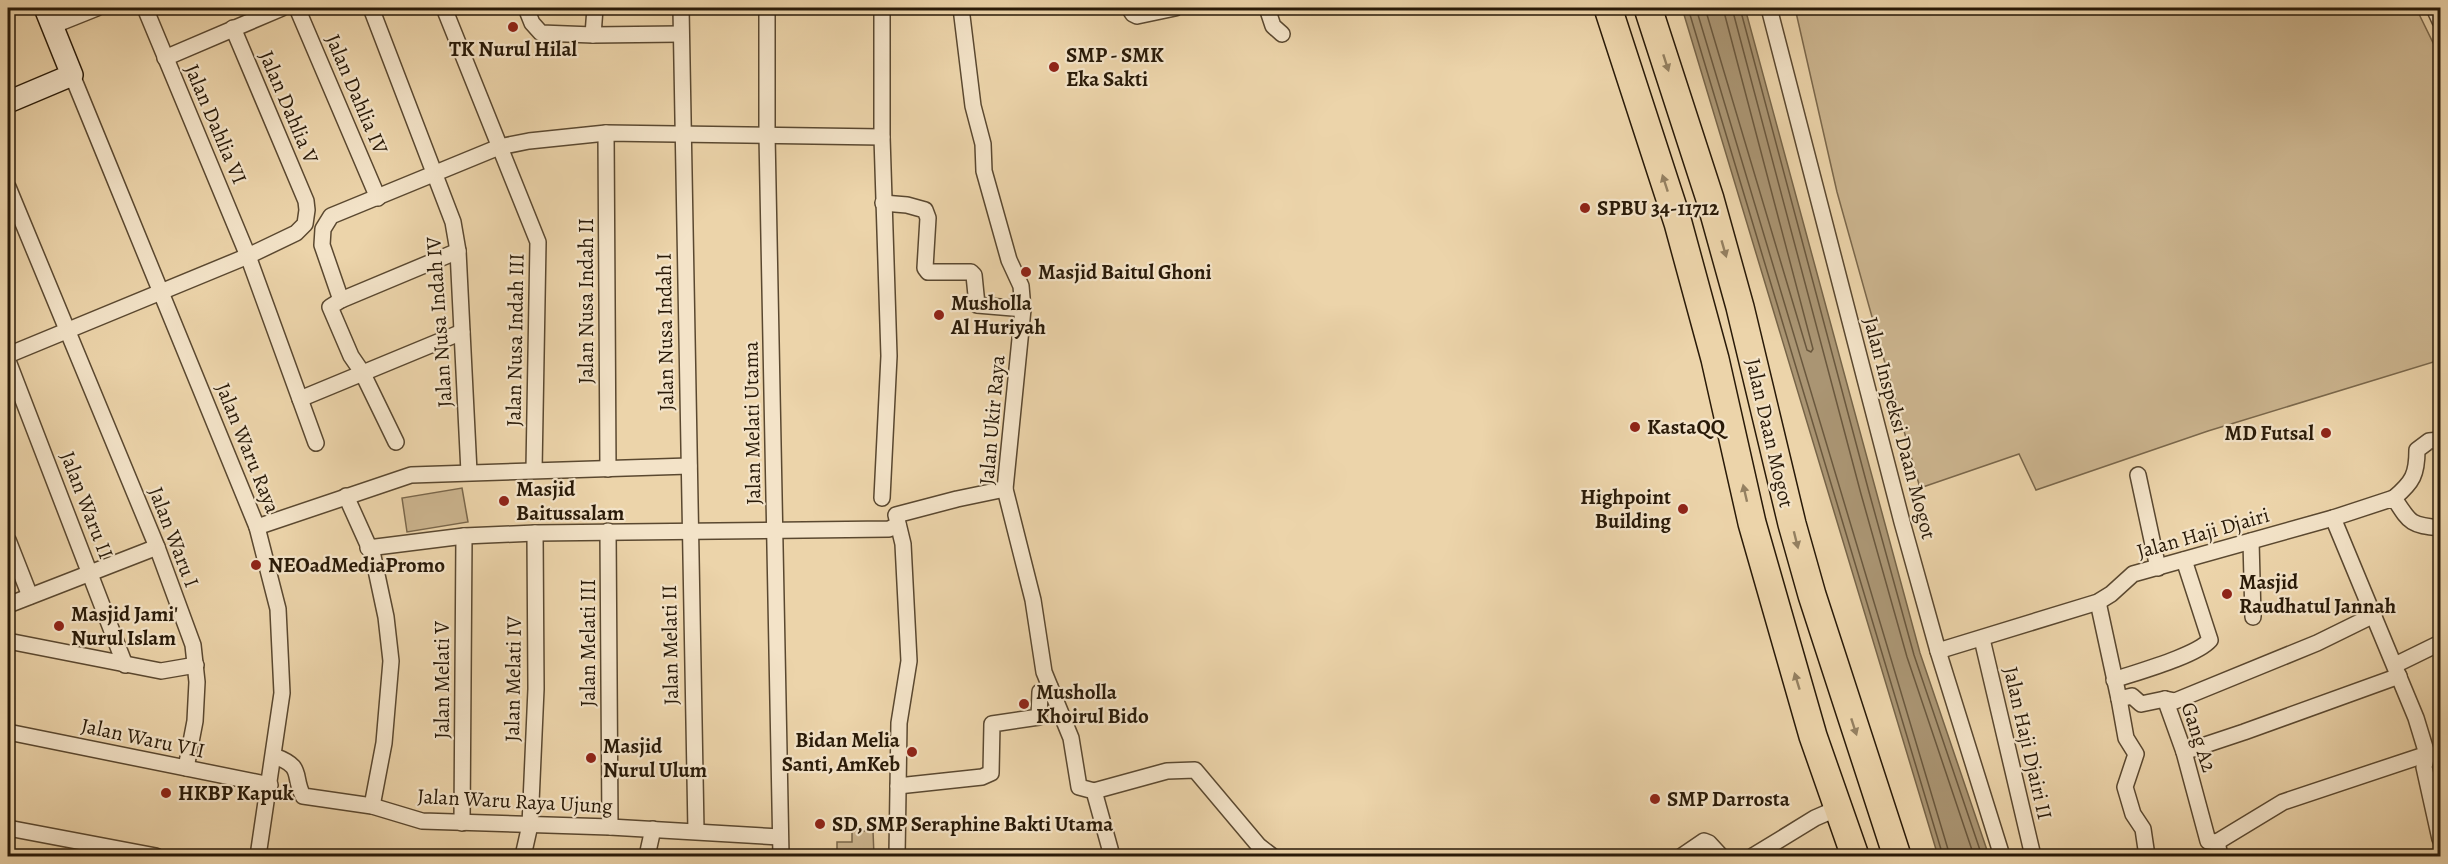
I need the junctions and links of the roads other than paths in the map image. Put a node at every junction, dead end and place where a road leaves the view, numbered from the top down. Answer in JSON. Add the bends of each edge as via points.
{"nodes":[{"id":1,"x":97,"y":8,"type":"edge"},
{"id":2,"x":145,"y":8,"type":"edge"},
{"id":3,"x":282,"y":8,"type":"edge"},
{"id":4,"x":297,"y":8,"type":"edge"},
{"id":5,"x":370,"y":8,"type":"edge"},
{"id":6,"x":444,"y":8,"type":"edge"},
{"id":7,"x":526,"y":8,"type":"edge"},
{"id":8,"x":595,"y":8,"type":"edge"},
{"id":9,"x":681,"y":8,"type":"edge"},
{"id":10,"x":767,"y":8,"type":"edge"},
{"id":11,"x":882,"y":8,"type":"edge"},
{"id":12,"x":961,"y":8,"type":"edge"},
{"id":13,"x":1130,"y":8,"type":"edge"},
{"id":14,"x":1175,"y":8,"type":"edge"},
{"id":15,"x":1267,"y":8,"type":"edge"},
{"id":16,"x":1608,"y":8,"type":"edge"},
{"id":17,"x":1648,"y":8,"type":"edge"},
{"id":18,"x":1768,"y":8,"type":"edge"},
{"id":19,"x":2434,"y":8,"type":"edge"},
{"id":20,"x":49,"y":17,"type":"edge"},
{"id":21,"x":2440,"y":21,"type":"edge"},
{"id":22,"x":233,"y":28,"type":"junction"},
{"id":23,"x":680,"y":34,"type":"junction"},
{"id":24,"x":1282,"y":34,"type":"dead end"},
{"id":25,"x":593,"y":35,"type":"junction"},
{"id":26,"x":165,"y":58,"type":"junction"},
{"id":27,"x":72,"y":75,"type":"junction"},
{"id":28,"x":8,"y":102,"type":"edge"},
{"id":29,"x":606,"y":133,"type":"junction"},
{"id":30,"x":683,"y":133,"type":"junction"},
{"id":31,"x":766,"y":135,"type":"junction"},
{"id":32,"x":882,"y":136,"type":"junction"},
{"id":33,"x":499,"y":147,"type":"junction"},
{"id":34,"x":434,"y":173,"type":"junction"},
{"id":35,"x":8,"y":187,"type":"edge"},
{"id":36,"x":378,"y":198,"type":"junction"},
{"id":37,"x":883,"y":203,"type":"junction"},
{"id":38,"x":458,"y":251,"type":"junction"},
{"id":39,"x":248,"y":256,"type":"junction"},
{"id":40,"x":162,"y":291,"type":"junction"},
{"id":41,"x":341,"y":300,"type":"junction"},
{"id":42,"x":1023,"y":309,"type":"junction"},
{"id":43,"x":68,"y":330,"type":"junction"},
{"id":44,"x":462,"y":332,"type":"junction"},
{"id":45,"x":8,"y":355,"type":"edge"},
{"id":46,"x":8,"y":361,"type":"edge"},
{"id":47,"x":362,"y":372,"type":"junction"},
{"id":48,"x":300,"y":399,"type":"junction"},
{"id":49,"x":2440,"y":440,"type":"edge"},
{"id":50,"x":396,"y":442,"type":"dead end"},
{"id":51,"x":316,"y":443,"type":"dead end"},
{"id":52,"x":689,"y":466,"type":"junction"},
{"id":53,"x":608,"y":469,"type":"junction"},
{"id":54,"x":534,"y":470,"type":"junction"},
{"id":55,"x":469,"y":472,"type":"junction"},
{"id":56,"x":2138,"y":474,"type":"dead end"},
{"id":57,"x":1005,"y":489,"type":"junction"},
{"id":58,"x":346,"y":496,"type":"junction"},
{"id":59,"x":882,"y":498,"type":"dead end"},
{"id":60,"x":2394,"y":498,"type":"junction"},
{"id":61,"x":2333,"y":518,"type":"junction"},
{"id":62,"x":898,"y":525,"type":"junction"},
{"id":63,"x":257,"y":527,"type":"junction"},
{"id":64,"x":2440,"y":528,"type":"edge"},
{"id":65,"x":609,"y":531,"type":"junction"},
{"id":66,"x":689,"y":531,"type":"junction"},
{"id":67,"x":775,"y":531,"type":"junction"},
{"id":68,"x":535,"y":533,"type":"junction"},
{"id":69,"x":464,"y":536,"type":"junction"},
{"id":70,"x":8,"y":540,"type":"edge"},
{"id":71,"x":2251,"y":541,"type":"junction"},
{"id":72,"x":157,"y":547,"type":"junction"},
{"id":73,"x":368,"y":548,"type":"junction"},
{"id":74,"x":2184,"y":560,"type":"junction"},
{"id":75,"x":2158,"y":568,"type":"junction"},
{"id":76,"x":91,"y":573,"type":"junction"},
{"id":77,"x":30,"y":596,"type":"junction"},
{"id":78,"x":2098,"y":602,"type":"junction"},
{"id":79,"x":8,"y":605,"type":"edge"},
{"id":80,"x":2374,"y":615,"type":"junction"},
{"id":81,"x":2253,"y":617,"type":"dead end"},
{"id":82,"x":1982,"y":639,"type":"junction"},
{"id":83,"x":8,"y":640,"type":"edge"},
{"id":84,"x":2440,"y":643,"type":"edge"},
{"id":85,"x":1938,"y":651,"type":"junction"},
{"id":86,"x":125,"y":665,"type":"junction"},
{"id":87,"x":196,"y":665,"type":"junction"},
{"id":88,"x":2397,"y":670,"type":"junction"},
{"id":89,"x":2114,"y":680,"type":"junction"},
{"id":90,"x":1050,"y":687,"type":"junction"},
{"id":91,"x":2119,"y":699,"type":"junction"},
{"id":92,"x":2165,"y":699,"type":"junction"},
{"id":93,"x":8,"y":732,"type":"edge"},
{"id":94,"x":2184,"y":752,"type":"junction"},
{"id":95,"x":2427,"y":754,"type":"junction"},
{"id":96,"x":274,"y":756,"type":"junction"},
{"id":97,"x":186,"y":768,"type":"junction"},
{"id":98,"x":270,"y":785,"type":"junction"},
{"id":99,"x":898,"y":786,"type":"junction"},
{"id":100,"x":1094,"y":791,"type":"junction"},
{"id":101,"x":372,"y":806,"type":"junction"},
{"id":102,"x":1838,"y":808,"type":"junction"},
{"id":103,"x":462,"y":823,"type":"junction"},
{"id":104,"x":530,"y":825,"type":"junction"},
{"id":105,"x":610,"y":827,"type":"junction"},
{"id":106,"x":8,"y":828,"type":"edge"},
{"id":107,"x":653,"y":829,"type":"junction"},
{"id":108,"x":696,"y":831,"type":"junction"},
{"id":109,"x":780,"y":837,"type":"junction"},
{"id":110,"x":2440,"y":839,"type":"edge"},
{"id":111,"x":2218,"y":850,"type":"edge"},
{"id":112,"x":156,"y":856,"type":"edge"},
{"id":113,"x":258,"y":856,"type":"edge"},
{"id":114,"x":523,"y":856,"type":"edge"},
{"id":115,"x":648,"y":856,"type":"edge"},
{"id":116,"x":781,"y":856,"type":"edge"},
{"id":117,"x":897,"y":856,"type":"edge"},
{"id":118,"x":1112,"y":856,"type":"edge"},
{"id":119,"x":1272,"y":856,"type":"edge"},
{"id":120,"x":1682,"y":856,"type":"edge"},
{"id":121,"x":1721,"y":856,"type":"edge"},
{"id":122,"x":1753,"y":856,"type":"edge"},
{"id":123,"x":1855,"y":856,"type":"edge"},
{"id":124,"x":1898,"y":856,"type":"edge"},
{"id":125,"x":2002,"y":856,"type":"edge"},
{"id":126,"x":2033,"y":856,"type":"edge"},
{"id":127,"x":2148,"y":856,"type":"edge"}],
"edges":[{"from":1,"to":20,"type":"street"},
{"from":2,"to":26,"type":"street","name":"Jalan Dahlia VI"},
{"from":3,"to":22,"type":"street"},
{"from":4,"to":36,"type":"street","name":"Jalan Dahlia IV"},
{"from":5,"to":34,"type":"street","name":"Jalan Nusa Indah IV"},
{"from":6,"to":33,"type":"street","name":"Jalan Nusa Indah III"},
{"from":7,"to":25,"type":"street","via":[[541,33]]},
{"from":8,"to":25,"type":"street"},
{"from":9,"to":23,"type":"street","name":"Jalan Nusa Indah I"},
{"from":10,"to":31,"type":"street","name":"Jalan Melati Utama"},
{"from":11,"to":32,"type":"street"},
{"from":12,"to":42,"type":"street","name":"Jalan Ukir Raya","via":[[984,171],[1009,260],[1021,286]]},
{"from":13,"to":14,"type":"street","via":[[1137,16]]},
{"from":15,"to":24,"type":"street","via":[[1273,26]]},
{"from":102,"to":16,"type":"highway","name":"Jalan Daan Mogot","one_way":true,"via":[[1813,736],[1752,524],[1701,301]]},
{"from":17,"to":124,"type":"highway","name":"Jalan Daan Mogot","one_way":true,"via":[[1737,296],[1806,576]]},
{"from":18,"to":85,"type":"street","name":"Jalan Inspeksi Daan Mogot"},
{"from":19,"to":21,"type":"street"},
{"from":20,"to":27,"type":"street"},
{"from":22,"to":26,"type":"street"},
{"from":22,"to":39,"type":"street","name":"Jalan Dahlia V","via":[[306,201],[307,217],[302,229]]},
{"from":23,"to":25,"type":"street"},
{"from":23,"to":30,"type":"street","name":"Jalan Nusa Indah I"},
{"from":26,"to":39,"type":"street","name":"Jalan Dahlia VI"},
{"from":27,"to":28,"type":"street"},
{"from":27,"to":40,"type":"street","name":"Jalan Waru Raya"},
{"from":29,"to":30,"type":"street"},
{"from":29,"to":33,"type":"street"},
{"from":29,"to":53,"type":"street","name":"Jalan Nusa Indah II"},
{"from":30,"to":31,"type":"street"},
{"from":30,"to":52,"type":"street","name":"Jalan Nusa Indah I"},
{"from":31,"to":32,"type":"street"},
{"from":31,"to":67,"type":"street","name":"Jalan Melati Utama"},
{"from":32,"to":37,"type":"street"},
{"from":33,"to":34,"type":"street"},
{"from":33,"to":54,"type":"street","name":"Jalan Nusa Indah III","via":[[538,242]]},
{"from":34,"to":36,"type":"street"},
{"from":34,"to":38,"type":"street","name":"Jalan Nusa Indah IV","via":[[453,222]]},
{"from":35,"to":43,"type":"street","name":"Jalan Waru I"},
{"from":36,"to":41,"type":"street","via":[[331,216],[323,229],[322,245]]},
{"from":37,"to":42,"type":"street","via":[[925,210],[926,270],[971,272],[976,305]]},
{"from":37,"to":59,"type":"street","via":[[889,356]]},
{"from":38,"to":41,"type":"street"},
{"from":38,"to":44,"type":"street","name":"Jalan Nusa Indah IV"},
{"from":39,"to":40,"type":"street"},
{"from":39,"to":48,"type":"street","name":"Jalan Dahlia VI"},
{"from":40,"to":43,"type":"street"},
{"from":40,"to":63,"type":"street","name":"Jalan Waru Raya"},
{"from":41,"to":47,"type":"street","via":[[330,307]]},
{"from":42,"to":57,"type":"street","name":"Jalan Ukir Raya"},
{"from":43,"to":45,"type":"street"},
{"from":43,"to":72,"type":"street","name":"Jalan Waru I"},
{"from":44,"to":47,"type":"street"},
{"from":44,"to":55,"type":"street","name":"Jalan Nusa Indah IV"},
{"from":46,"to":76,"type":"street","name":"Jalan Waru II"},
{"from":47,"to":48,"type":"street"},
{"from":47,"to":50,"type":"street"},
{"from":48,"to":51,"type":"street","name":"Jalan Dahlia VI"},
{"from":49,"to":60,"type":"street","via":[[2429,441],[2417,450],[2417,468],[2409,485]]},
{"from":52,"to":53,"type":"street"},
{"from":52,"to":66,"type":"street","name":"Jalan Nusa Indah I"},
{"from":53,"to":54,"type":"street"},
{"from":54,"to":55,"type":"street"},
{"from":55,"to":58,"type":"street","via":[[411,475]]},
{"from":56,"to":75,"type":"street"},
{"from":57,"to":62,"type":"street","via":[[896,515]]},
{"from":57,"to":90,"type":"street","name":"Jalan Ukir Raya"},
{"from":58,"to":63,"type":"street"},
{"from":58,"to":73,"type":"street"},
{"from":60,"to":61,"type":"street","name":"Jalan Haji Djairi"},
{"from":60,"to":64,"type":"street","via":[[2417,526]]},
{"from":61,"to":71,"type":"street","name":"Jalan Haji Djairi"},
{"from":61,"to":80,"type":"street"},
{"from":62,"to":67,"type":"street","via":[[889,529]]},
{"from":62,"to":99,"type":"street","via":[[903,544],[909,661],[899,723]]},
{"from":63,"to":96,"type":"street","name":"Jalan Waru Raya","via":[[278,609],[282,693]]},
{"from":65,"to":66,"type":"street"},
{"from":65,"to":68,"type":"street"},
{"from":65,"to":105,"type":"street","name":"Jalan Melati III"},
{"from":66,"to":67,"type":"street"},
{"from":66,"to":108,"type":"street","name":"Jalan Melati II"},
{"from":67,"to":109,"type":"street","name":"Jalan Melati Utama"},
{"from":68,"to":69,"type":"street"},
{"from":68,"to":104,"type":"street","name":"Jalan Melati IV","via":[[536,689]]},
{"from":69,"to":73,"type":"street"},
{"from":69,"to":103,"type":"street","name":"Jalan Melati V"},
{"from":70,"to":77,"type":"street"},
{"from":71,"to":74,"type":"street","name":"Jalan Haji Djairi"},
{"from":71,"to":81,"type":"street"},
{"from":72,"to":76,"type":"street"},
{"from":72,"to":87,"type":"street","name":"Jalan Waru I","via":[[193,645]]},
{"from":73,"to":101,"type":"street","via":[[386,617],[391,661],[384,743]]},
{"from":74,"to":75,"type":"street","name":"Jalan Haji Djairi"},
{"from":74,"to":89,"type":"street","via":[[2210,640],[2178,657]]},
{"from":75,"to":78,"type":"street","name":"Jalan Haji Djairi","via":[[2133,574]]},
{"from":76,"to":77,"type":"street"},
{"from":76,"to":86,"type":"street","name":"Jalan Waru II"},
{"from":77,"to":79,"type":"street"},
{"from":78,"to":82,"type":"street","name":"Jalan Haji Djairi"},
{"from":78,"to":89,"type":"street"},
{"from":80,"to":88,"type":"street"},
{"from":80,"to":92,"type":"street","via":[[2317,643],[2175,701]]},
{"from":82,"to":85,"type":"street","name":"Jalan Haji Djairi"},
{"from":82,"to":126,"type":"street","name":"Jalan Haji Djairi II"},
{"from":83,"to":86,"type":"street"},
{"from":84,"to":88,"type":"street"},
{"from":85,"to":125,"type":"street","name":"Jalan Inspeksi Daan Mogot"},
{"from":86,"to":87,"type":"street","via":[[161,671]]},
{"from":87,"to":97,"type":"street","name":"Jalan Waru I","via":[[195,720]]},
{"from":88,"to":94,"type":"street"},
{"from":88,"to":95,"type":"street"},
{"from":89,"to":91,"type":"street"},
{"from":90,"to":99,"type":"street","via":[[1040,692],[1039,717],[992,724],[991,773]]},
{"from":90,"to":100,"type":"street","name":"Jalan Ukir Raya","via":[[1071,738],[1079,787]]},
{"from":91,"to":92,"type":"street","name":"Gang A2","via":[[2132,696],[2141,704]]},
{"from":91,"to":127,"type":"street","via":[[2126,738],[2136,754],[2125,787],[2133,814],[2143,829]]},
{"from":92,"to":94,"type":"street","name":"Gang A2"},
{"from":93,"to":97,"type":"street","name":"Jalan Waru VII"},
{"from":94,"to":111,"type":"street","name":"Gang A2","via":[[2208,841]]},
{"from":95,"to":110,"type":"street","via":[[2424,767]]},
{"from":95,"to":111,"type":"street","via":[[2283,802]]},
{"from":96,"to":98,"type":"street","name":"Jalan Waru Raya"},
{"from":96,"to":101,"type":"street","name":"Jalan Waru Raya Ujung","via":[[298,774],[303,796]]},
{"from":97,"to":98,"type":"street","name":"Jalan Waru VII"},
{"from":98,"to":113,"type":"street","name":"Jalan Waru Raya"},
{"from":99,"to":117,"type":"street"},
{"from":100,"to":118,"type":"street","name":"Jalan Ukir Raya"},
{"from":100,"to":119,"type":"street","via":[[1167,771],[1195,770]]},
{"from":101,"to":103,"type":"street","name":"Jalan Waru Raya Ujung","via":[[422,821]]},
{"from":102,"to":122,"type":"street"},
{"from":102,"to":123,"type":"highway","name":"Jalan Daan Mogot"},
{"from":103,"to":104,"type":"street","name":"Jalan Waru Raya Ujung"},
{"from":104,"to":105,"type":"street","name":"Jalan Waru Raya Ujung"},
{"from":104,"to":114,"type":"street","name":"Jalan Melati IV"},
{"from":105,"to":107,"type":"street","name":"Jalan Waru Raya Ujung"},
{"from":106,"to":112,"type":"street"},
{"from":107,"to":108,"type":"street","name":"Jalan Waru Raya Ujung"},
{"from":107,"to":115,"type":"street"},
{"from":108,"to":109,"type":"street","name":"Jalan Waru Raya Ujung"},
{"from":109,"to":116,"type":"street","name":"Jalan Melati Utama"},
{"from":120,"to":121,"type":"street","via":[[1704,842]]}]}
